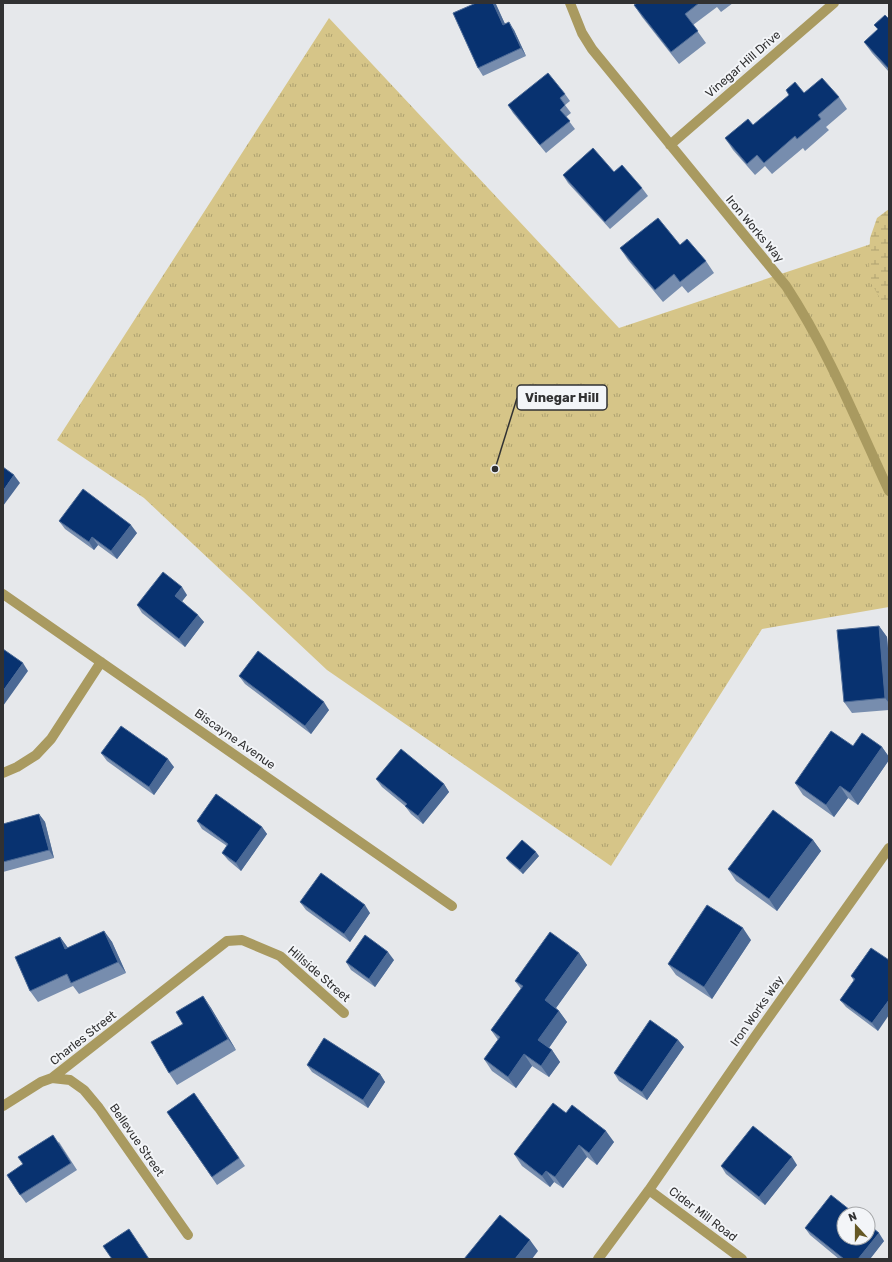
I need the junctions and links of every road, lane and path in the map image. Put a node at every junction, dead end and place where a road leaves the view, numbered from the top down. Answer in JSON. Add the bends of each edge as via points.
{"nodes":[{"id":1,"x":570,"y":3,"type":"edge"},
{"id":2,"x":834,"y":3,"type":"edge"},
{"id":3,"x":670,"y":145,"type":"junction"},
{"id":4,"x":889,"y":491,"type":"edge"},
{"id":5,"x":3,"y":594,"type":"edge"},
{"id":6,"x":101,"y":662,"type":"junction"},
{"id":7,"x":3,"y":773,"type":"edge"},
{"id":8,"x":889,"y":848,"type":"edge"},
{"id":9,"x":452,"y":906,"type":"dead end"},
{"id":10,"x":155,"y":998,"type":"joint"},
{"id":11,"x":344,"y":1013,"type":"dead end"},
{"id":12,"x":52,"y":1078,"type":"junction"},
{"id":13,"x":3,"y":1106,"type":"edge"},
{"id":14,"x":649,"y":1190,"type":"junction"},
{"id":15,"x":188,"y":1235,"type":"dead end"},
{"id":16,"x":598,"y":1259,"type":"edge"},
{"id":17,"x":742,"y":1259,"type":"edge"}],
"edges":[{"from":1,"to":3,"type":"street","name":"Iron Works Way","via":[[582,33],[592,49]]},
{"from":2,"to":3,"type":"street","name":"Vinegar Hill Drive"},
{"from":3,"to":4,"type":"street","name":"Iron Works Way","via":[[786,286],[805,315]]},
{"from":5,"to":6,"type":"street","name":"Biscayne Avenue"},
{"from":6,"to":7,"type":"street","via":[[46,744],[36,755]]},
{"from":6,"to":9,"type":"street","name":"Biscayne Avenue"},
{"from":8,"to":14,"type":"street","name":"Iron Works Way"},
{"from":10,"to":11,"type":"street","name":"Hillside Street","via":[[227,941],[242,940],[280,956]]},
{"from":10,"to":12,"type":"street","name":"Charles Street"},
{"from":12,"to":13,"type":"street","name":"Charles Street"},
{"from":12,"to":15,"type":"street","name":"Bellevue Street","via":[[70,1080],[84,1090]]},
{"from":14,"to":16,"type":"street","name":"Iron Works Way"},
{"from":14,"to":17,"type":"street","name":"Cider Mill Road"}]}
